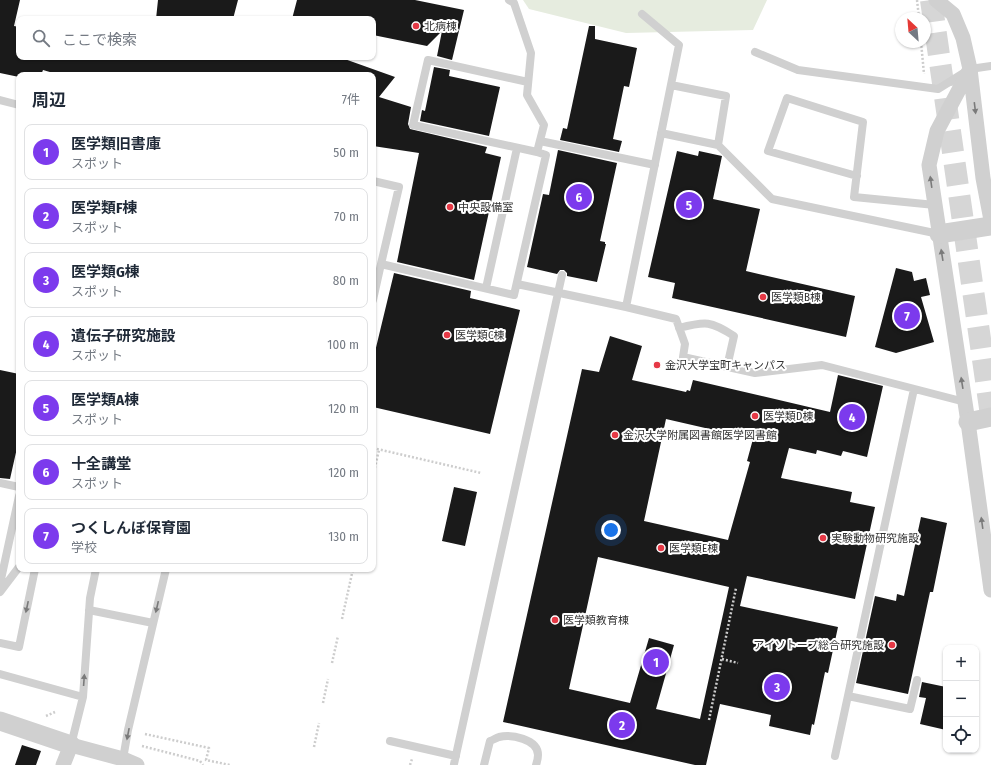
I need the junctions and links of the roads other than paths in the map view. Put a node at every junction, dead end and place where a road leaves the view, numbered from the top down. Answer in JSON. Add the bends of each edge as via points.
{"nodes":[{"id":1,"x":509,"y":0,"type":"edge"},
{"id":2,"x":936,"y":0,"type":"edge"},
{"id":3,"x":642,"y":14,"type":"dead end"},
{"id":4,"x":755,"y":52,"type":"dead end"},
{"id":5,"x":991,"y":66,"type":"edge"},
{"id":6,"x":970,"y":69,"type":"junction"},
{"id":7,"x":528,"y":82,"type":"junction"},
{"id":8,"x":671,"y":85,"type":"junction"},
{"id":9,"x":0,"y":100,"type":"edge"},
{"id":10,"x":16,"y":104,"type":"edge"},
{"id":11,"x":661,"y":133,"type":"junction"},
{"id":12,"x":540,"y":141,"type":"junction"},
{"id":13,"x":718,"y":145,"type":"junction"},
{"id":14,"x":517,"y":148,"type":"junction"},
{"id":15,"x":537,"y":152,"type":"junction"},
{"id":16,"x":655,"y":166,"type":"junction"},
{"id":17,"x":856,"y":176,"type":"junction"},
{"id":18,"x":376,"y":182,"type":"edge"},
{"id":19,"x":935,"y":205,"type":"junction"},
{"id":20,"x":991,"y":220,"type":"edge"},
{"id":21,"x":991,"y":226,"type":"edge"},
{"id":22,"x":939,"y":234,"type":"junction"},
{"id":23,"x":381,"y":264,"type":"junction"},
{"id":24,"x":562,"y":275,"type":"dead end"},
{"id":25,"x":517,"y":284,"type":"junction"},
{"id":26,"x":376,"y":286,"type":"edge"},
{"id":27,"x":486,"y":288,"type":"junction"},
{"id":28,"x":558,"y":293,"type":"junction"},
{"id":29,"x":626,"y":307,"type":"junction"},
{"id":30,"x":679,"y":328,"type":"junction"},
{"id":31,"x":727,"y":367,"type":"junction"},
{"id":32,"x":914,"y":389,"type":"junction"},
{"id":33,"x":965,"y":402,"type":"junction"},
{"id":34,"x":991,"y":417,"type":"edge"},
{"id":35,"x":968,"y":422,"type":"junction"},
{"id":36,"x":0,"y":483,"type":"edge"},
{"id":37,"x":16,"y":486,"type":"edge"},
{"id":38,"x":16,"y":510,"type":"edge"},
{"id":39,"x":16,"y":571,"type":"edge"},
{"id":40,"x":34,"y":572,"type":"edge"},
{"id":41,"x":95,"y":572,"type":"edge"},
{"id":42,"x":165,"y":572,"type":"edge"},
{"id":43,"x":0,"y":584,"type":"edge"},
{"id":44,"x":991,"y":590,"type":"edge"},
{"id":45,"x":0,"y":592,"type":"edge"},
{"id":46,"x":89,"y":610,"type":"junction"},
{"id":47,"x":153,"y":623,"type":"junction"},
{"id":48,"x":0,"y":642,"type":"edge"},
{"id":49,"x":0,"y":674,"type":"edge"},
{"id":50,"x":917,"y":680,"type":"dead end"},
{"id":51,"x":848,"y":696,"type":"junction"},
{"id":52,"x":83,"y":697,"type":"junction"},
{"id":53,"x":0,"y":721,"type":"edge"},
{"id":54,"x":390,"y":741,"type":"dead end"},
{"id":55,"x":71,"y":745,"type":"junction"},
{"id":56,"x":835,"y":756,"type":"dead end"},
{"id":57,"x":122,"y":762,"type":"edge"},
{"id":58,"x":456,"y":762,"type":"edge"},
{"id":59,"x":63,"y":765,"type":"edge"},
{"id":60,"x":137,"y":765,"type":"edge"},
{"id":61,"x":484,"y":765,"type":"edge"},
{"id":62,"x":536,"y":765,"type":"edge"}],
"edges":[{"from":1,"to":7,"type":"lane","via":[[514,4],[531,52]]},
{"from":2,"to":6,"type":"street","via":[[953,14],[963,38]]},
{"from":3,"to":8,"type":"lane","via":[[679,45]]},
{"from":4,"to":6,"type":"lane","via":[[798,70],[938,89]]},
{"from":5,"to":6,"type":"lane"},
{"from":19,"to":6,"type":"street","one_way":true,"via":[[929,165],[937,131]]},
{"from":6,"to":20,"type":"street","one_way":true,"via":[[983,178]]},
{"from":7,"to":12,"type":"lane","via":[[527,95],[544,125]]},
{"from":7,"to":14,"type":"lane","via":[[428,60],[413,125]]},
{"from":8,"to":11,"type":"lane"},
{"from":8,"to":13,"type":"lane","via":[[726,96]]},
{"from":9,"to":10,"type":"lane"},
{"from":11,"to":13,"type":"lane"},
{"from":11,"to":16,"type":"lane"},
{"from":12,"to":15,"type":"lane"},
{"from":12,"to":16,"type":"lane"},
{"from":13,"to":22,"type":"lane","via":[[772,199]]},
{"from":14,"to":15,"type":"lane"},
{"from":14,"to":27,"type":"lane"},
{"from":15,"to":25,"type":"lane","via":[[546,155]]},
{"from":16,"to":29,"type":"lane"},
{"from":17,"to":17,"type":"lane","via":[[863,122],[787,98],[768,151]]},
{"from":17,"to":19,"type":"lane","via":[[854,197]]},
{"from":18,"to":23,"type":"lane","via":[[399,187]]},
{"from":19,"to":22,"type":"street"},
{"from":21,"to":22,"type":"street"},
{"from":33,"to":22,"type":"street","one_way":true},
{"from":23,"to":26,"type":"lane"},
{"from":23,"to":27,"type":"lane"},
{"from":24,"to":28,"type":"lane"},
{"from":25,"to":27,"type":"lane","via":[[514,295]]},
{"from":25,"to":28,"type":"lane"},
{"from":28,"to":29,"type":"lane"},
{"from":28,"to":58,"type":"lane"},
{"from":29,"to":30,"type":"lane","via":[[676,319]]},
{"from":30,"to":31,"type":"lane","via":[[685,344],[683,357]]},
{"from":30,"to":31,"type":"lane","via":[[700,322],[718,326],[734,336]]},
{"from":31,"to":32,"type":"lane","via":[[755,373],[822,365]]},
{"from":32,"to":33,"type":"lane"},
{"from":32,"to":51,"type":"lane"},
{"from":33,"to":35,"type":"street"},
{"from":34,"to":35,"type":"street"},
{"from":44,"to":35,"type":"street","one_way":true},
{"from":36,"to":37,"type":"lane"},
{"from":38,"to":43,"type":"lane"},
{"from":39,"to":45,"type":"lane"},
{"from":40,"to":48,"type":"lane","one_way":true,"via":[[19,647]]},
{"from":41,"to":46,"type":"lane"},
{"from":42,"to":47,"type":"lane","one_way":true},
{"from":46,"to":47,"type":"lane"},
{"from":52,"to":46,"type":"lane","one_way":true},
{"from":47,"to":57,"type":"lane","one_way":true},
{"from":49,"to":52,"type":"lane"},
{"from":50,"to":51,"type":"lane","via":[[910,709]]},
{"from":51,"to":56,"type":"lane"},
{"from":52,"to":55,"type":"lane"},
{"from":53,"to":55,"type":"street"},
{"from":54,"to":58,"type":"lane"},
{"from":55,"to":57,"type":"street"},
{"from":55,"to":59,"type":"street"},
{"from":57,"to":60,"type":"street"},
{"from":61,"to":62,"type":"lane","via":[[490,742],[499,737],[509,736],[525,740],[534,746],[538,755]]}]}
